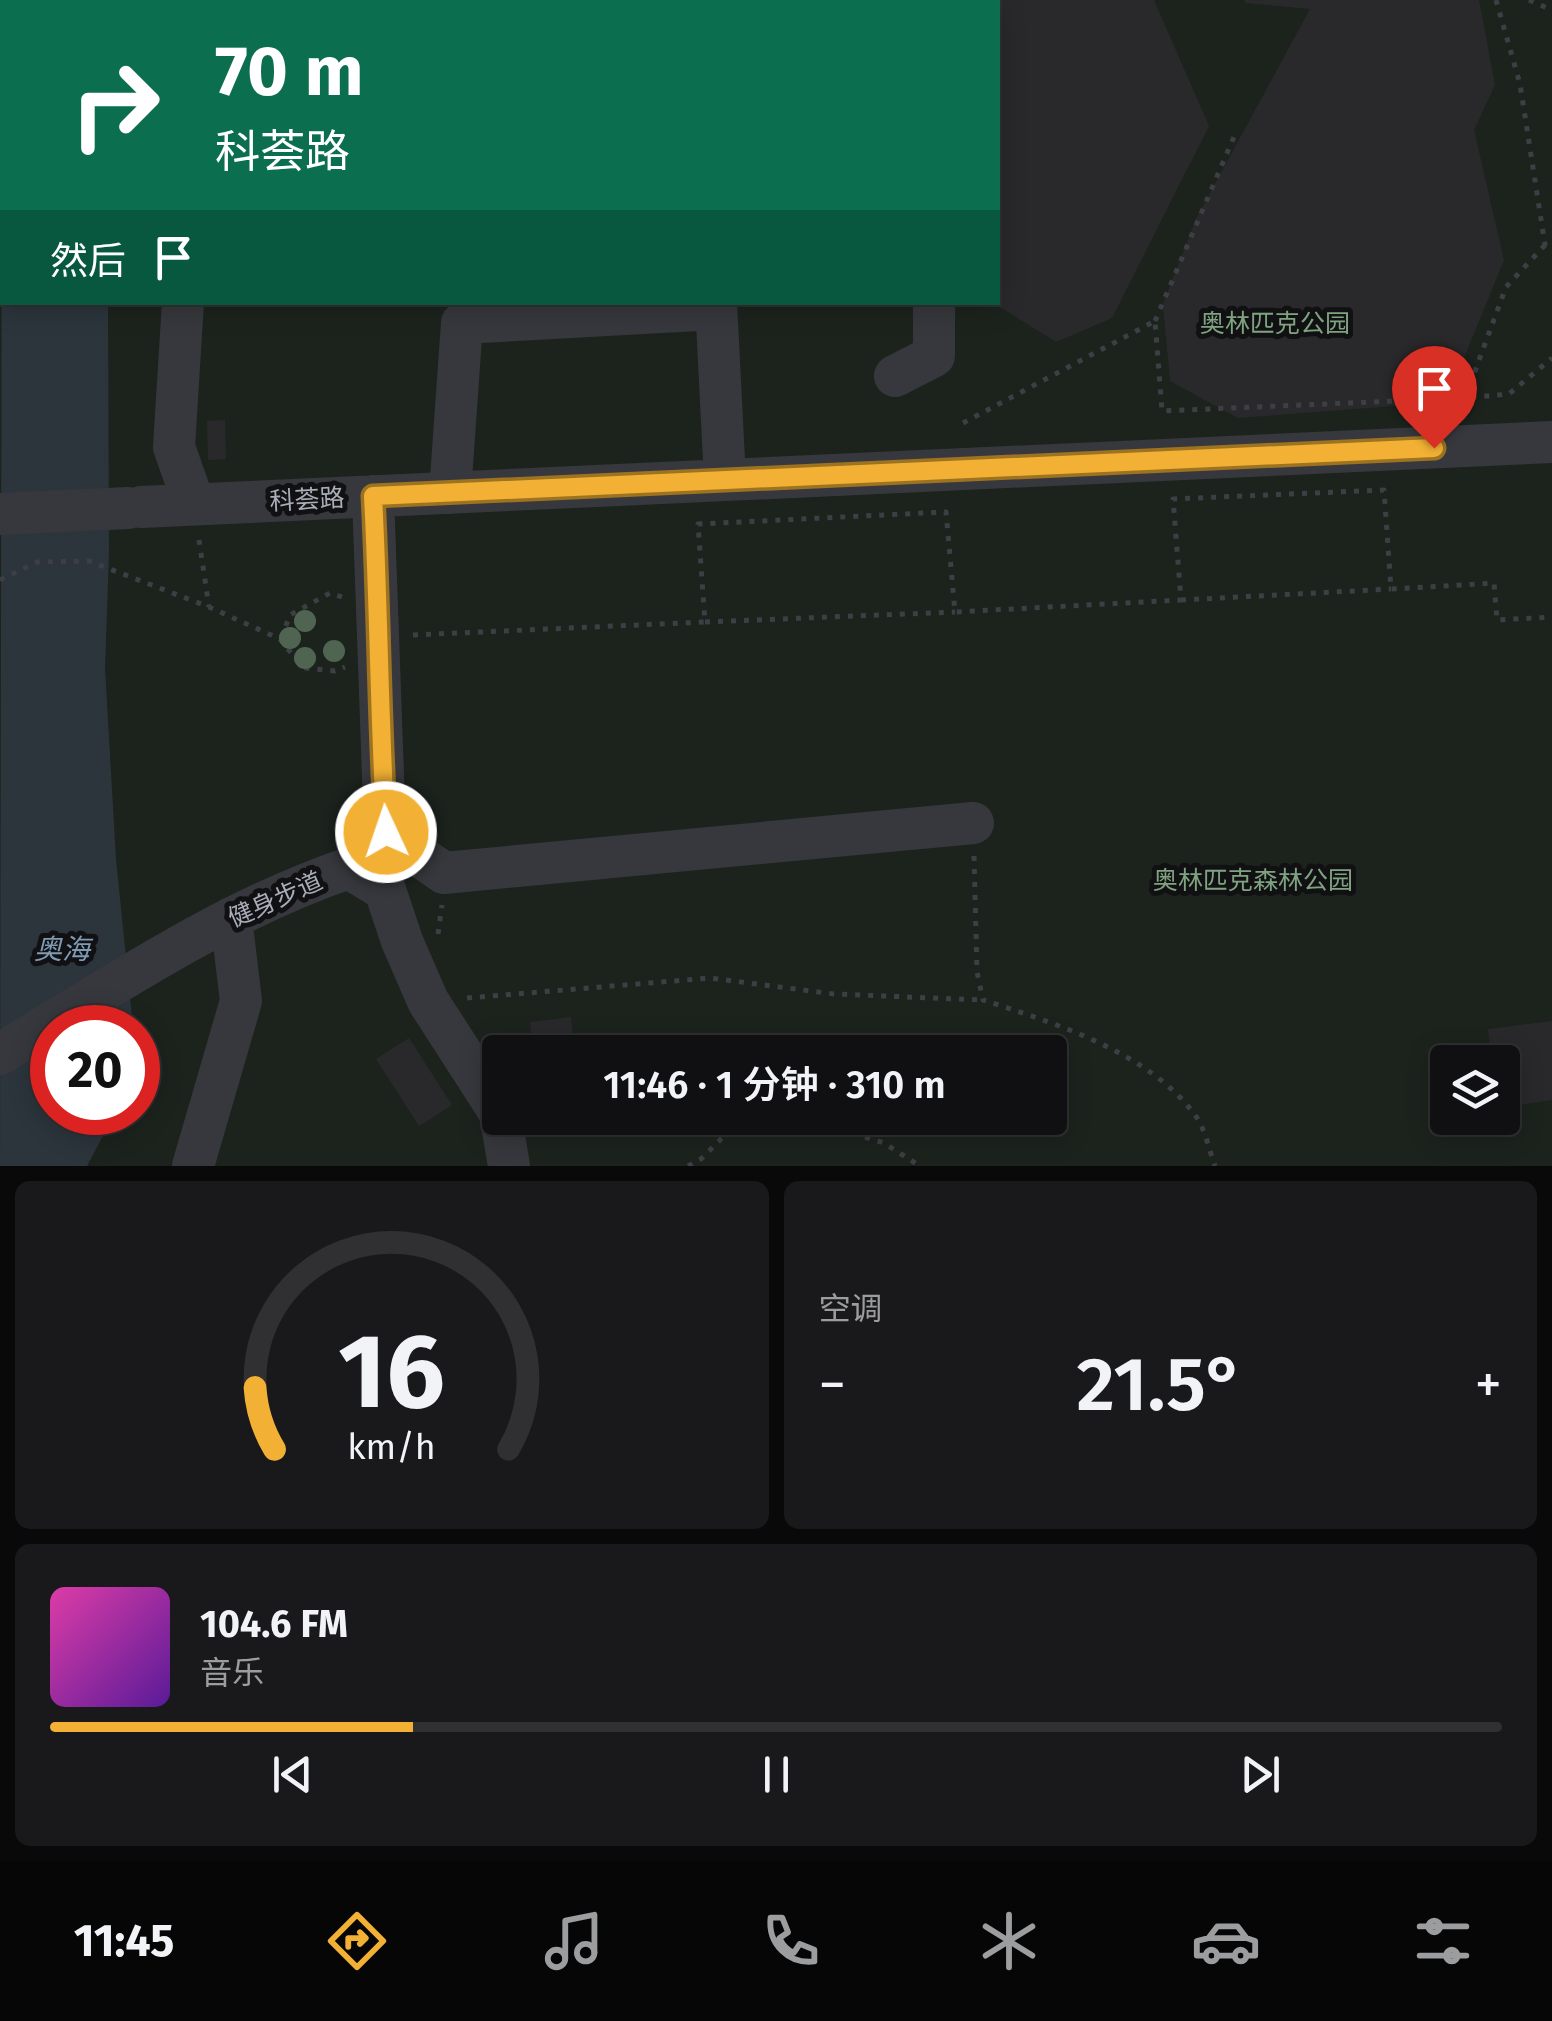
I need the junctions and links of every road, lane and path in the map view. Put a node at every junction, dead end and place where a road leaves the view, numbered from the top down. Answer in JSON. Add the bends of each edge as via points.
{"nodes":[{"id":1,"x":1496,"y":0,"type":"edge"},
{"id":2,"x":1530,"y":0,"type":"edge"},
{"id":3,"x":1552,"y":10,"type":"edge"},
{"id":4,"x":1236,"y":132,"type":"dead end"},
{"id":5,"x":1546,"y":245,"type":"junction"},
{"id":6,"x":1552,"y":251,"type":"edge"},
{"id":7,"x":183,"y":305,"type":"edge"},
{"id":8,"x":934,"y":305,"type":"edge"},
{"id":9,"x":716,"y":306,"type":"edge"},
{"id":10,"x":1155,"y":321,"type":"junction"},
{"id":11,"x":1552,"y":358,"type":"edge"},
{"id":12,"x":896,"y":376,"type":"dead end"},
{"id":13,"x":1465,"y":398,"type":"junction"},
{"id":14,"x":963,"y":422,"type":"dead end"},
{"id":15,"x":1552,"y":442,"type":"edge"},
{"id":16,"x":725,"y":480,"type":"junction"},
{"id":17,"x":450,"y":492,"type":"junction"},
{"id":18,"x":373,"y":496,"type":"junction"},
{"id":19,"x":194,"y":504,"type":"junction"},
{"id":20,"x":0,"y":514,"type":"edge"},
{"id":21,"x":0,"y":580,"type":"edge"},
{"id":22,"x":1391,"y":589,"type":"junction"},
{"id":23,"x":346,"y":599,"type":"dead end"},
{"id":24,"x":1181,"y":600,"type":"junction"},
{"id":25,"x":210,"y":607,"type":"junction"},
{"id":26,"x":955,"y":612,"type":"junction"},
{"id":27,"x":1552,"y":617,"type":"edge"},
{"id":28,"x":706,"y":622,"type":"junction"},
{"id":29,"x":381,"y":636,"type":"junction"},
{"id":30,"x":280,"y":639,"type":"junction"},
{"id":31,"x":973,"y":823,"type":"joint"},
{"id":32,"x":230,"y":918,"type":"junction"},
{"id":33,"x":983,"y":1000,"type":"junction"},
{"id":34,"x":428,"y":1001,"type":"junction"},
{"id":35,"x":0,"y":1054,"type":"edge"},
{"id":36,"x":482,"y":1085,"type":"edge"},
{"id":37,"x":504,"y":1135,"type":"edge"},
{"id":38,"x":725,"y":1135,"type":"edge"},
{"id":39,"x":858,"y":1135,"type":"edge"},
{"id":40,"x":193,"y":1166,"type":"edge"},
{"id":41,"x":509,"y":1166,"type":"edge"},
{"id":42,"x":688,"y":1166,"type":"edge"},
{"id":43,"x":920,"y":1166,"type":"edge"},
{"id":44,"x":1214,"y":1166,"type":"edge"}],
"edges":[{"from":1,"to":5,"type":"path","via":[[1520,84]]},
{"from":2,"to":3,"type":"path"},
{"from":4,"to":10,"type":"path"},
{"from":5,"to":6,"type":"path"},
{"from":5,"to":13,"type":"path","via":[[1506,286]]},
{"from":7,"to":19,"type":"street","via":[[174,447]]},
{"from":8,"to":12,"type":"street","via":[[934,356]]},
{"from":9,"to":16,"type":"street"},
{"from":9,"to":17,"type":"street","via":[[462,323]]},
{"from":10,"to":13,"type":"path","via":[[1162,411]]},
{"from":10,"to":14,"type":"path"},
{"from":11,"to":13,"type":"path","via":[[1509,394]]},
{"from":15,"to":16,"type":"street","name":"科荟路"},
{"from":16,"to":17,"type":"street","name":"科荟路"},
{"from":17,"to":18,"type":"street","name":"科荟路"},
{"from":18,"to":19,"type":"street","name":"科荟路"},
{"from":18,"to":29,"type":"street"},
{"from":19,"to":20,"type":"street","name":"科荟路"},
{"from":19,"to":25,"type":"path"},
{"from":21,"to":25,"type":"path","via":[[36,562],[89,561]]},
{"from":22,"to":24,"type":"path"},
{"from":22,"to":24,"type":"path","via":[[1384,490],[1173,499]]},
{"from":22,"to":27,"type":"path","via":[[1494,583],[1498,620]]},
{"from":23,"to":30,"type":"path","via":[[330,593],[290,615]]},
{"from":24,"to":26,"type":"path"},
{"from":25,"to":30,"type":"path"},
{"from":26,"to":28,"type":"path"},
{"from":26,"to":28,"type":"path","via":[[946,512],[698,524]]},
{"from":28,"to":29,"type":"path"},
{"from":29,"to":30,"type":"path","via":[[361,661],[335,671],[303,668]]},
{"from":29,"to":31,"type":"street","via":[[386,832],[444,873]]},
{"from":31,"to":33,"type":"path"},
{"from":32,"to":34,"type":"street","name":"健身步道","via":[[349,868],[385,890]]},
{"from":32,"to":35,"type":"street","name":"健身步道"},
{"from":32,"to":40,"type":"street","via":[[241,1001]]},
{"from":33,"to":34,"type":"path","via":[[834,994],[710,978]]},
{"from":33,"to":44,"type":"path","via":[[1119,1052],[1196,1116]]},
{"from":34,"to":36,"type":"street","name":"健身步道"},
{"from":37,"to":41,"type":"street","name":"健身步道"},
{"from":38,"to":42,"type":"path"},
{"from":39,"to":43,"type":"path"}]}
